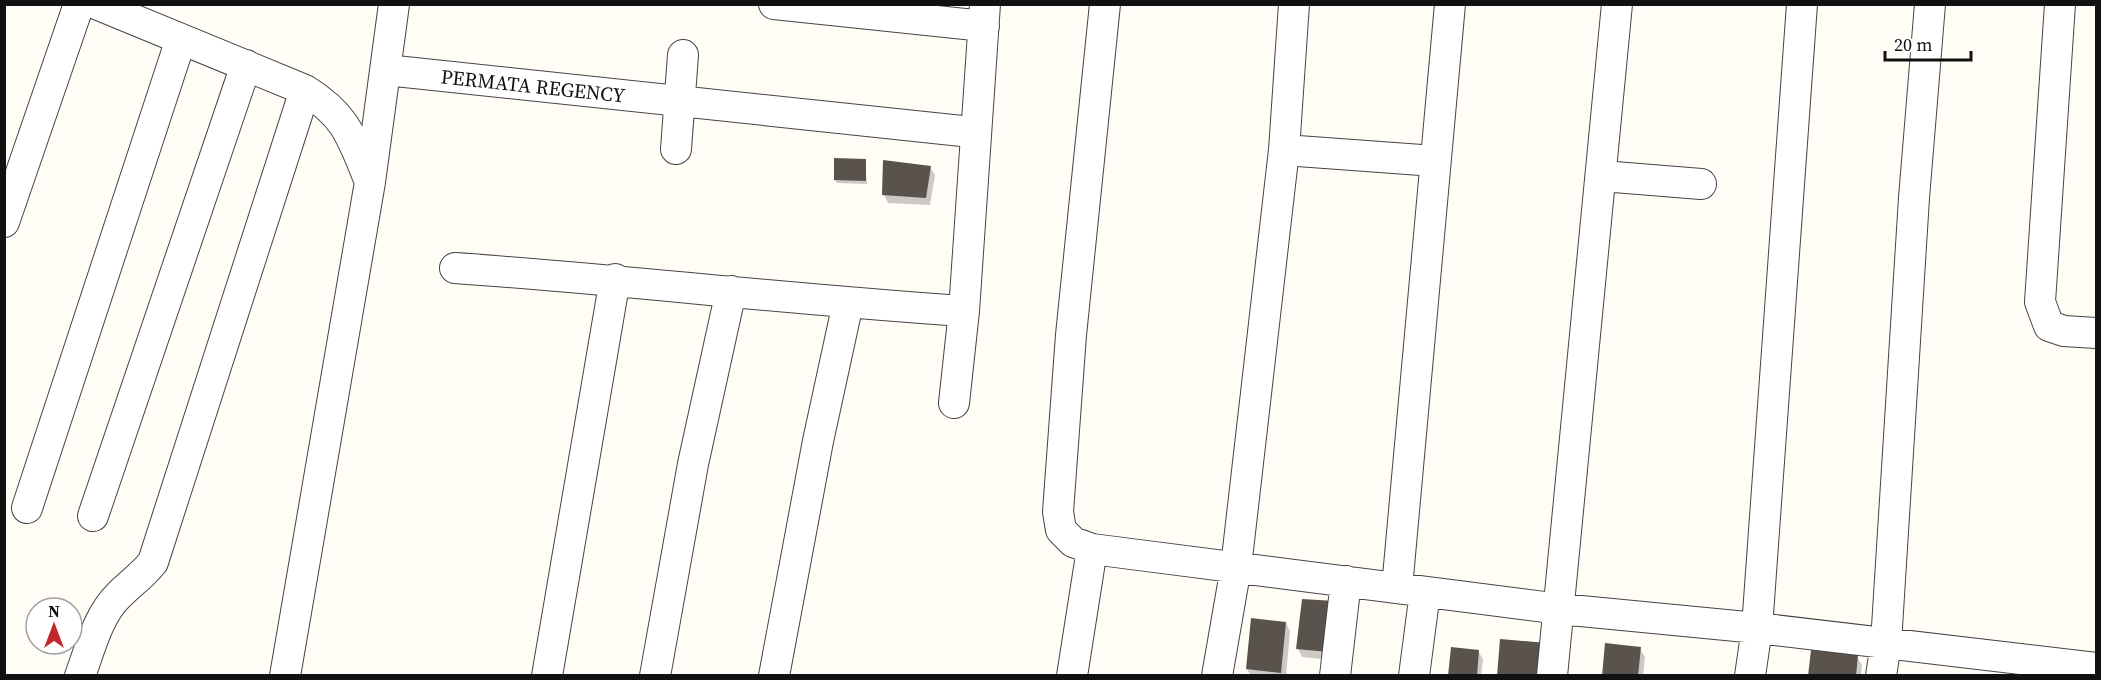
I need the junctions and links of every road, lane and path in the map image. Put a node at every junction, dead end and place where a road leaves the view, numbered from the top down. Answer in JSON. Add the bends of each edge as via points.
{"nodes":[{"id":1,"x":79,"y":4,"type":"edge"},
{"id":2,"x":96,"y":4,"type":"edge"},
{"id":3,"x":394,"y":4,"type":"edge"},
{"id":4,"x":774,"y":4,"type":"edge"},
{"id":5,"x":1105,"y":4,"type":"edge"},
{"id":6,"x":1294,"y":4,"type":"edge"},
{"id":7,"x":1450,"y":4,"type":"edge"},
{"id":8,"x":1617,"y":4,"type":"edge"},
{"id":9,"x":1802,"y":4,"type":"edge"},
{"id":10,"x":1930,"y":4,"type":"edge"},
{"id":11,"x":2060,"y":4,"type":"edge"},
{"id":12,"x":985,"y":15,"type":"edge"},
{"id":13,"x":181,"y":39,"type":"junction"},
{"id":14,"x":683,"y":56,"type":"dead end"},
{"id":15,"x":246,"y":65,"type":"junction"},
{"id":16,"x":384,"y":82,"type":"junction"},
{"id":17,"x":317,"y":97,"type":"junction"},
{"id":18,"x":680,"y":103,"type":"junction"},
{"id":19,"x":962,"y":131,"type":"dead end"},
{"id":20,"x":676,"y":150,"type":"dead end"},
{"id":21,"x":1284,"y":150,"type":"junction"},
{"id":22,"x":1434,"y":161,"type":"junction"},
{"id":23,"x":1602,"y":176,"type":"junction"},
{"id":24,"x":370,"y":182,"type":"junction"},
{"id":25,"x":1701,"y":183,"type":"dead end"},
{"id":26,"x":4,"y":222,"type":"edge"},
{"id":27,"x":455,"y":268,"type":"dead end"},
{"id":28,"x":615,"y":279,"type":"junction"},
{"id":29,"x":731,"y":291,"type":"junction"},
{"id":30,"x":848,"y":303,"type":"junction"},
{"id":31,"x":964,"y":311,"type":"junction"},
{"id":32,"x":2097,"y":333,"type":"edge"},
{"id":33,"x":954,"y":403,"type":"dead end"},
{"id":34,"x":27,"y":508,"type":"dead end"},
{"id":35,"x":93,"y":516,"type":"dead end"},
{"id":36,"x":1092,"y":549,"type":"junction"},
{"id":37,"x":1236,"y":567,"type":"junction"},
{"id":38,"x":1346,"y":581,"type":"junction"},
{"id":39,"x":1411,"y":590,"type":"junction"},
{"id":40,"x":1560,"y":609,"type":"junction"},
{"id":41,"x":1757,"y":628,"type":"junction"},
{"id":42,"x":1886,"y":643,"type":"junction"},
{"id":43,"x":2006,"y":666,"type":"edge"},
{"id":44,"x":2097,"y":668,"type":"edge"},
{"id":45,"x":80,"y":675,"type":"edge"},
{"id":46,"x":285,"y":675,"type":"edge"},
{"id":47,"x":547,"y":675,"type":"edge"},
{"id":48,"x":655,"y":675,"type":"edge"},
{"id":49,"x":774,"y":675,"type":"edge"},
{"id":50,"x":1072,"y":675,"type":"edge"},
{"id":51,"x":1217,"y":675,"type":"edge"},
{"id":52,"x":1335,"y":675,"type":"edge"},
{"id":53,"x":1414,"y":675,"type":"edge"},
{"id":54,"x":1552,"y":675,"type":"edge"},
{"id":55,"x":1750,"y":675,"type":"edge"},
{"id":56,"x":1881,"y":675,"type":"edge"}],
"edges":[{"from":1,"to":26,"type":"street"},
{"from":2,"to":13,"type":"street"},
{"from":3,"to":16,"type":"street"},
{"from":4,"to":12,"type":"street"},
{"from":5,"to":36,"type":"street","via":[[1071,335],[1058,512],[1060,530],[1073,542]]},
{"from":6,"to":21,"type":"street"},
{"from":7,"to":22,"type":"street"},
{"from":8,"to":23,"type":"street"},
{"from":9,"to":41,"type":"street"},
{"from":10,"to":42,"type":"street"},
{"from":11,"to":32,"type":"street","via":[[2040,302],[2049,326]]},
{"from":12,"to":31,"type":"street"},
{"from":13,"to":15,"type":"street"},
{"from":13,"to":34,"type":"street"},
{"from":14,"to":18,"type":"street"},
{"from":15,"to":17,"type":"street"},
{"from":15,"to":35,"type":"street"},
{"from":16,"to":17,"type":"street","via":[[370,102],[354,105]]},
{"from":16,"to":18,"type":"street","name":"PERMATA REGENCY"},
{"from":16,"to":24,"type":"street"},
{"from":17,"to":24,"type":"street","via":[[338,114]]},
{"from":17,"to":45,"type":"street","via":[[153,562],[118,595],[102,620]]},
{"from":18,"to":19,"type":"street","name":"PERMATA REGENCY"},
{"from":18,"to":20,"type":"street"},
{"from":21,"to":22,"type":"street"},
{"from":21,"to":37,"type":"street"},
{"from":22,"to":39,"type":"street"},
{"from":23,"to":25,"type":"street"},
{"from":23,"to":40,"type":"street"},
{"from":24,"to":46,"type":"street"},
{"from":27,"to":28,"type":"street"},
{"from":28,"to":29,"type":"street"},
{"from":28,"to":47,"type":"street"},
{"from":29,"to":30,"type":"street"},
{"from":29,"to":48,"type":"street","via":[[693,464]]},
{"from":30,"to":31,"type":"street"},
{"from":30,"to":49,"type":"street"},
{"from":31,"to":33,"type":"street"},
{"from":36,"to":37,"type":"street"},
{"from":36,"to":50,"type":"street"},
{"from":37,"to":38,"type":"street"},
{"from":37,"to":51,"type":"street"},
{"from":38,"to":39,"type":"street"},
{"from":38,"to":52,"type":"street"},
{"from":39,"to":40,"type":"street"},
{"from":39,"to":53,"type":"street"},
{"from":40,"to":41,"type":"street"},
{"from":40,"to":54,"type":"street"},
{"from":41,"to":42,"type":"street"},
{"from":41,"to":55,"type":"street"},
{"from":42,"to":43,"type":"street"},
{"from":42,"to":56,"type":"street"},
{"from":43,"to":44,"type":"street"}]}
